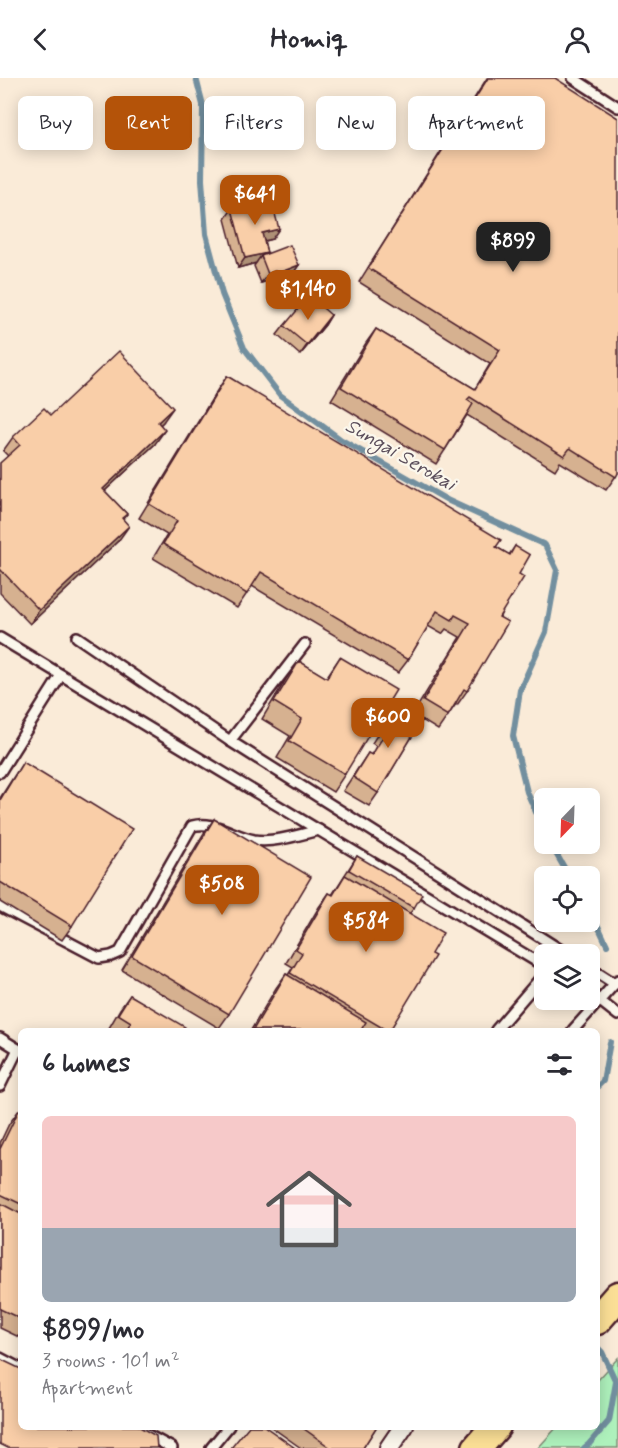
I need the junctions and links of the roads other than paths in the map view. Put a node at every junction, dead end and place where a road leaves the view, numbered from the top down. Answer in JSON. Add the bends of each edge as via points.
{"nodes":[{"id":1,"x":573,"y":78,"type":"edge"},
{"id":2,"x":618,"y":107,"type":"edge"},
{"id":3,"x":77,"y":637,"type":"dead end"},
{"id":4,"x":0,"y":638,"type":"edge"},
{"id":5,"x":305,"y":644,"type":"dead end"},
{"id":6,"x":61,"y":675,"type":"junction"},
{"id":7,"x":230,"y":741,"type":"junction"},
{"id":8,"x":0,"y":772,"type":"edge"},
{"id":9,"x":318,"y":830,"type":"junction"},
{"id":10,"x":0,"y":906,"type":"edge"},
{"id":11,"x":551,"y":944,"type":"edge"},
{"id":12,"x":534,"y":960,"type":"edge"},
{"id":13,"x":600,"y":973,"type":"edge"},
{"id":14,"x":616,"y":982,"type":"edge"},
{"id":15,"x":534,"y":986,"type":"edge"},
{"id":16,"x":600,"y":1000,"type":"joint"},
{"id":17,"x":591,"y":1010,"type":"edge"},
{"id":18,"x":618,"y":1015,"type":"edge"},
{"id":19,"x":498,"y":1028,"type":"edge"},
{"id":20,"x":575,"y":1028,"type":"edge"},
{"id":21,"x":0,"y":1038,"type":"edge"},
{"id":22,"x":18,"y":1049,"type":"edge"},
{"id":23,"x":18,"y":1052,"type":"edge"},
{"id":24,"x":0,"y":1086,"type":"edge"},
{"id":25,"x":618,"y":1296,"type":"edge"},
{"id":26,"x":600,"y":1317,"type":"edge"},
{"id":27,"x":0,"y":1358,"type":"edge"},
{"id":28,"x":18,"y":1367,"type":"edge"},
{"id":29,"x":138,"y":1430,"type":"edge"},
{"id":30,"x":226,"y":1430,"type":"edge"},
{"id":31,"x":401,"y":1430,"type":"edge"},
{"id":32,"x":493,"y":1430,"type":"edge"},
{"id":33,"x":172,"y":1448,"type":"edge"},
{"id":34,"x":211,"y":1448,"type":"edge"},
{"id":35,"x":389,"y":1448,"type":"edge"},
{"id":36,"x":477,"y":1448,"type":"edge"}],
"edges":[{"from":1,"to":2,"type":"lane"},
{"from":3,"to":7,"type":"lane"},
{"from":4,"to":6,"type":"lane"},
{"from":5,"to":7,"type":"lane"},
{"from":6,"to":8,"type":"lane"},
{"from":6,"to":9,"type":"lane"},
{"from":7,"to":11,"type":"lane"},
{"from":9,"to":10,"type":"lane","via":[[254,840],[203,823],[192,826],[120,952],[111,956],[99,957]]},
{"from":9,"to":12,"type":"lane"},
{"from":13,"to":14,"type":"lane"},
{"from":14,"to":16,"type":"lane"},
{"from":15,"to":19,"type":"lane"},
{"from":16,"to":18,"type":"lane"},
{"from":17,"to":20,"type":"lane"},
{"from":21,"to":22,"type":"lane"},
{"from":23,"to":24,"type":"lane"},
{"from":25,"to":26,"type":"main road"},
{"from":27,"to":28,"type":"lane"},
{"from":29,"to":33,"type":"lane"},
{"from":30,"to":34,"type":"lane"},
{"from":31,"to":35,"type":"street"},
{"from":32,"to":36,"type":"main road"}]}
